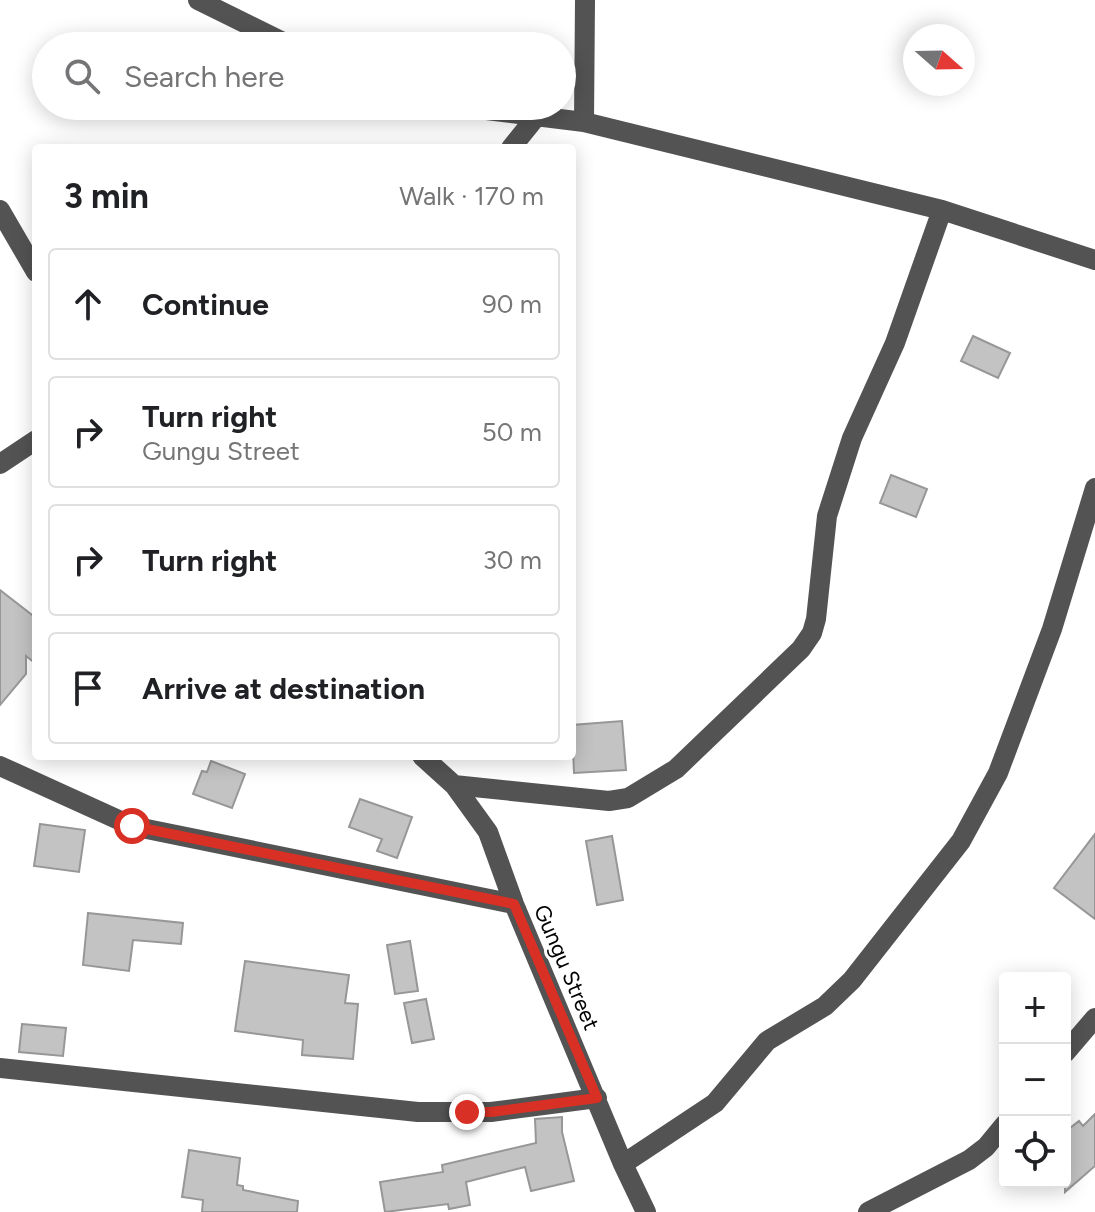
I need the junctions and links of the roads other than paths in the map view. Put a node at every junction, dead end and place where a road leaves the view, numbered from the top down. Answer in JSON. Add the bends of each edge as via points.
{"nodes":[{"id":1,"x":198,"y":0,"type":"edge"},
{"id":2,"x":585,"y":0,"type":"edge"},
{"id":3,"x":263,"y":32,"type":"edge"},
{"id":4,"x":534,"y":120,"type":"edge"},
{"id":5,"x":565,"y":120,"type":"edge"},
{"id":6,"x":584,"y":122,"type":"junction"},
{"id":7,"x":514,"y":144,"type":"edge"},
{"id":8,"x":0,"y":210,"type":"edge"},
{"id":9,"x":942,"y":210,"type":"junction"},
{"id":10,"x":1095,"y":260,"type":"edge"},
{"id":11,"x":32,"y":265,"type":"edge"},
{"id":12,"x":32,"y":443,"type":"edge"},
{"id":13,"x":0,"y":464,"type":"edge"},
{"id":14,"x":1095,"y":488,"type":"edge"},
{"id":15,"x":426,"y":760,"type":"edge"},
{"id":16,"x":0,"y":766,"type":"edge"},
{"id":17,"x":454,"y":785,"type":"junction"},
{"id":18,"x":514,"y":904,"type":"junction"},
{"id":19,"x":1095,"y":1018,"type":"edge"},
{"id":20,"x":1071,"y":1046,"type":"edge"},
{"id":21,"x":0,"y":1068,"type":"edge"},
{"id":22,"x":597,"y":1098,"type":"junction"},
{"id":23,"x":999,"y":1131,"type":"edge"},
{"id":24,"x":623,"y":1164,"type":"junction"},
{"id":25,"x":646,"y":1212,"type":"edge"},
{"id":26,"x":868,"y":1212,"type":"edge"}],
"edges":[{"from":1,"to":3,"type":"street"},
{"from":2,"to":6,"type":"street"},
{"from":4,"to":7,"type":"street"},
{"from":5,"to":6,"type":"street"},
{"from":6,"to":9,"type":"street"},
{"from":8,"to":11,"type":"street"},
{"from":9,"to":10,"type":"street"},
{"from":9,"to":17,"type":"street","via":[[831,503],[816,619],[801,649],[676,769],[628,798],[609,801]]},
{"from":12,"to":13,"type":"street"},
{"from":14,"to":24,"type":"street","via":[[1052,629],[998,773],[961,841],[852,980],[825,1006],[767,1041],[715,1103]]},
{"from":15,"to":17,"type":"street","name":"Gungu Street"},
{"from":16,"to":18,"type":"street","via":[[132,826]]},
{"from":17,"to":18,"type":"street","name":"Gungu Street","via":[[488,832]]},
{"from":18,"to":22,"type":"street","name":"Gungu Street"},
{"from":19,"to":20,"type":"street"},
{"from":21,"to":22,"type":"street","via":[[418,1112],[491,1112]]},
{"from":22,"to":24,"type":"street","name":"Gungu Street"},
{"from":23,"to":26,"type":"street","via":[[969,1160]]},
{"from":24,"to":25,"type":"street","name":"Gungu Street"}]}
